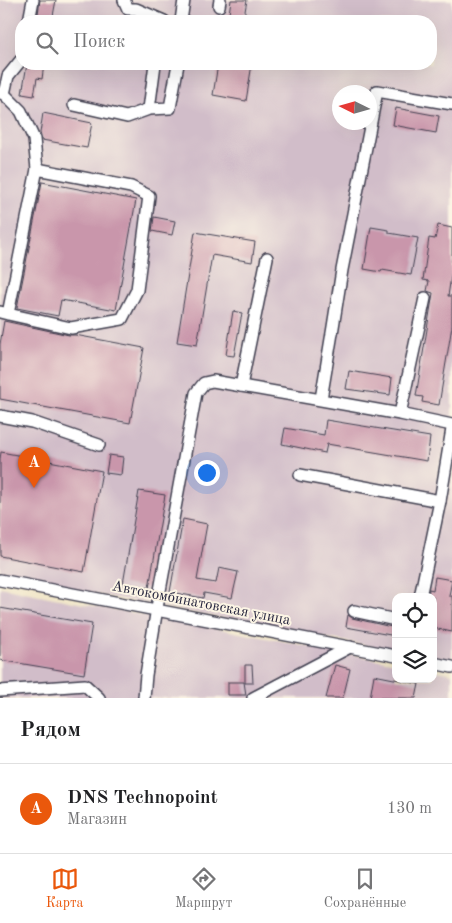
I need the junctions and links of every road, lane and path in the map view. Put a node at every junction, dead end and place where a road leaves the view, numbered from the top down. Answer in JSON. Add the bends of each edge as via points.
{"nodes":[{"id":1,"x":33,"y":0,"type":"edge"},
{"id":2,"x":124,"y":0,"type":"edge"},
{"id":3,"x":184,"y":0,"type":"edge"},
{"id":4,"x":30,"y":15,"type":"edge"},
{"id":5,"x":150,"y":15,"type":"edge"},
{"id":6,"x":182,"y":15,"type":"edge"},
{"id":7,"x":15,"y":67,"type":"edge"},
{"id":8,"x":153,"y":70,"type":"edge"},
{"id":9,"x":177,"y":70,"type":"edge"},
{"id":10,"x":2,"y":93,"type":"edge"},
{"id":11,"x":452,"y":104,"type":"edge"},
{"id":12,"x":74,"y":105,"type":"dead end"},
{"id":13,"x":149,"y":109,"type":"junction"},
{"id":14,"x":37,"y":169,"type":"junction"},
{"id":15,"x":267,"y":258,"type":"dead end"},
{"id":16,"x":425,"y":298,"type":"dead end"},
{"id":17,"x":4,"y":313,"type":"edge"},
{"id":18,"x":241,"y":386,"type":"junction"},
{"id":19,"x":320,"y":399,"type":"junction"},
{"id":20,"x":400,"y":414,"type":"junction"},
{"id":21,"x":0,"y":416,"type":"edge"},
{"id":22,"x":452,"y":425,"type":"edge"},
{"id":23,"x":452,"y":429,"type":"edge"},
{"id":24,"x":99,"y":445,"type":"dead end"},
{"id":25,"x":300,"y":475,"type":"dead end"},
{"id":26,"x":440,"y":501,"type":"junction"},
{"id":27,"x":0,"y":580,"type":"edge"},
{"id":28,"x":421,"y":593,"type":"edge"},
{"id":29,"x":156,"y":611,"type":"junction"},
{"id":30,"x":354,"y":611,"type":"dead end"},
{"id":31,"x":392,"y":619,"type":"edge"},
{"id":32,"x":350,"y":647,"type":"junction"},
{"id":33,"x":392,"y":655,"type":"edge"},
{"id":34,"x":437,"y":664,"type":"edge"},
{"id":35,"x":452,"y":667,"type":"edge"},
{"id":36,"x":0,"y":691,"type":"edge"},
{"id":37,"x":99,"y":698,"type":"edge"},
{"id":38,"x":144,"y":698,"type":"edge"},
{"id":39,"x":253,"y":698,"type":"edge"}],
"edges":[{"from":1,"to":4,"type":"street"},
{"from":2,"to":5,"type":"street","via":[[128,9]]},
{"from":3,"to":6,"type":"street"},
{"from":7,"to":10,"type":"street"},
{"from":8,"to":13,"type":"street"},
{"from":9,"to":13,"type":"street","via":[[170,108]]},
{"from":10,"to":14,"type":"street","via":[[22,110],[34,139]]},
{"from":11,"to":19,"type":"street","via":[[377,91]]},
{"from":12,"to":13,"type":"street","via":[[127,117]]},
{"from":14,"to":17,"type":"street"},
{"from":14,"to":17,"type":"street","via":[[131,187],[149,196],[137,290],[122,320],[71,328]]},
{"from":15,"to":18,"type":"street"},
{"from":16,"to":20,"type":"street"},
{"from":18,"to":19,"type":"street"},
{"from":18,"to":29,"type":"street","via":[[213,381],[204,383],[196,393]]},
{"from":19,"to":20,"type":"street"},
{"from":20,"to":22,"type":"street"},
{"from":21,"to":24,"type":"street","via":[[32,422]]},
{"from":23,"to":26,"type":"street"},
{"from":25,"to":26,"type":"street"},
{"from":26,"to":28,"type":"street"},
{"from":27,"to":29,"type":"street","name":"Автокомбинатовская улица"},
{"from":29,"to":32,"type":"street","name":"Автокомбинатовская улица"},
{"from":29,"to":38,"type":"street"},
{"from":30,"to":31,"type":"street"},
{"from":32,"to":33,"type":"street","name":"Автокомбинатовская улица"},
{"from":32,"to":39,"type":"street"},
{"from":34,"to":35,"type":"street"},
{"from":36,"to":37,"type":"street","via":[[85,685]]}]}
